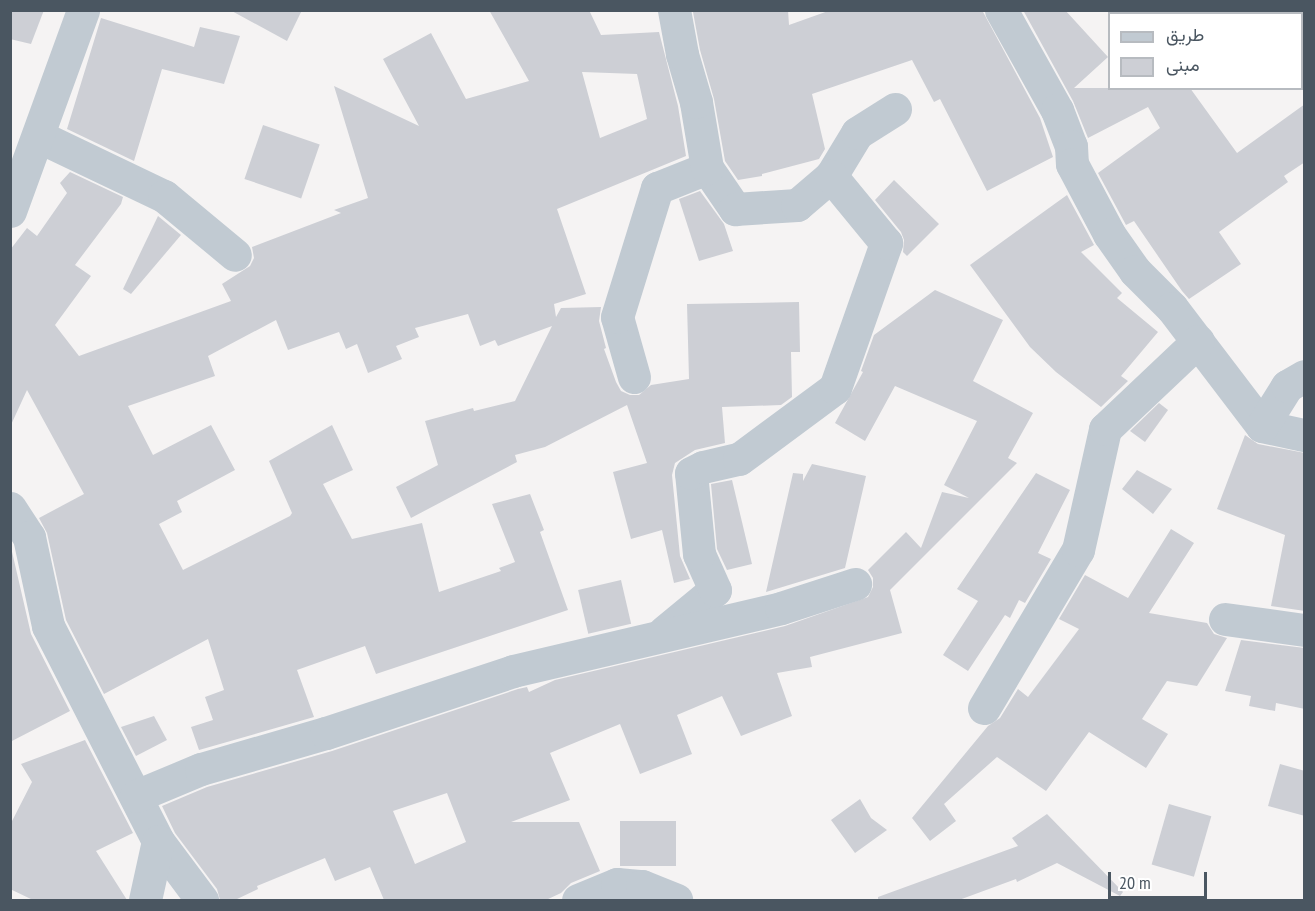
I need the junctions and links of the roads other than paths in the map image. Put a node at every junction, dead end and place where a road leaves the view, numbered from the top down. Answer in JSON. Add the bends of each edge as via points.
{"nodes":[{"id":1,"x":83,"y":10,"type":"edge"},
{"id":2,"x":674,"y":10,"type":"edge"},
{"id":3,"x":1001,"y":10,"type":"edge"},
{"id":4,"x":895,"y":110,"type":"dead end"},
{"id":5,"x":38,"y":136,"type":"junction"},
{"id":6,"x":707,"y":168,"type":"junction"},
{"id":7,"x":831,"y":176,"type":"junction"},
{"id":8,"x":10,"y":211,"type":"edge"},
{"id":9,"x":235,"y":255,"type":"dead end"},
{"id":10,"x":1198,"y":341,"type":"junction"},
{"id":11,"x":1305,"y":376,"type":"edge"},
{"id":12,"x":634,"y":377,"type":"dead end"},
{"id":13,"x":1262,"y":426,"type":"junction"},
{"id":14,"x":1305,"y":435,"type":"edge"},
{"id":15,"x":10,"y":508,"type":"edge"},
{"id":16,"x":855,"y":584,"type":"dead end"},
{"id":17,"x":1225,"y":619,"type":"dead end"},
{"id":18,"x":1305,"y":630,"type":"edge"},
{"id":19,"x":661,"y":635,"type":"junction"},
{"id":20,"x":984,"y":708,"type":"dead end"},
{"id":21,"x":136,"y":796,"type":"junction"},
{"id":22,"x":158,"y":842,"type":"junction"},
{"id":23,"x":145,"y":900,"type":"edge"},
{"id":24,"x":202,"y":900,"type":"edge"},
{"id":25,"x":578,"y":900,"type":"edge"},
{"id":26,"x":676,"y":900,"type":"edge"}],
"edges":[{"from":1,"to":5,"type":"street"},
{"from":2,"to":6,"type":"street"},
{"from":3,"to":10,"type":"street","via":[[1057,110],[1071,147],[1072,165],[1109,234],[1135,271]]},
{"from":4,"to":7,"type":"street","via":[[857,133]]},
{"from":5,"to":8,"type":"street"},
{"from":5,"to":9,"type":"street","via":[[164,196]]},
{"from":6,"to":7,"type":"street","via":[[735,209],[797,205]]},
{"from":6,"to":12,"type":"street","via":[[657,188],[617,317]]},
{"from":7,"to":19,"type":"street","via":[[886,243],[835,388],[739,459],[691,473],[699,554],[715,590]]},
{"from":10,"to":13,"type":"street"},
{"from":10,"to":20,"type":"street","via":[[1105,429],[1078,550]]},
{"from":11,"to":13,"type":"street","via":[[1287,386]]},
{"from":13,"to":14,"type":"street"},
{"from":15,"to":21,"type":"street","via":[[29,537],[48,626]]},
{"from":16,"to":19,"type":"street","via":[[780,608]]},
{"from":17,"to":18,"type":"street"},
{"from":19,"to":21,"type":"street","via":[[513,671],[349,726],[201,769]]},
{"from":21,"to":22,"type":"street"},
{"from":22,"to":23,"type":"street"},
{"from":22,"to":24,"type":"street"},
{"from":25,"to":26,"type":"street","via":[[617,884],[642,886]]}]}
